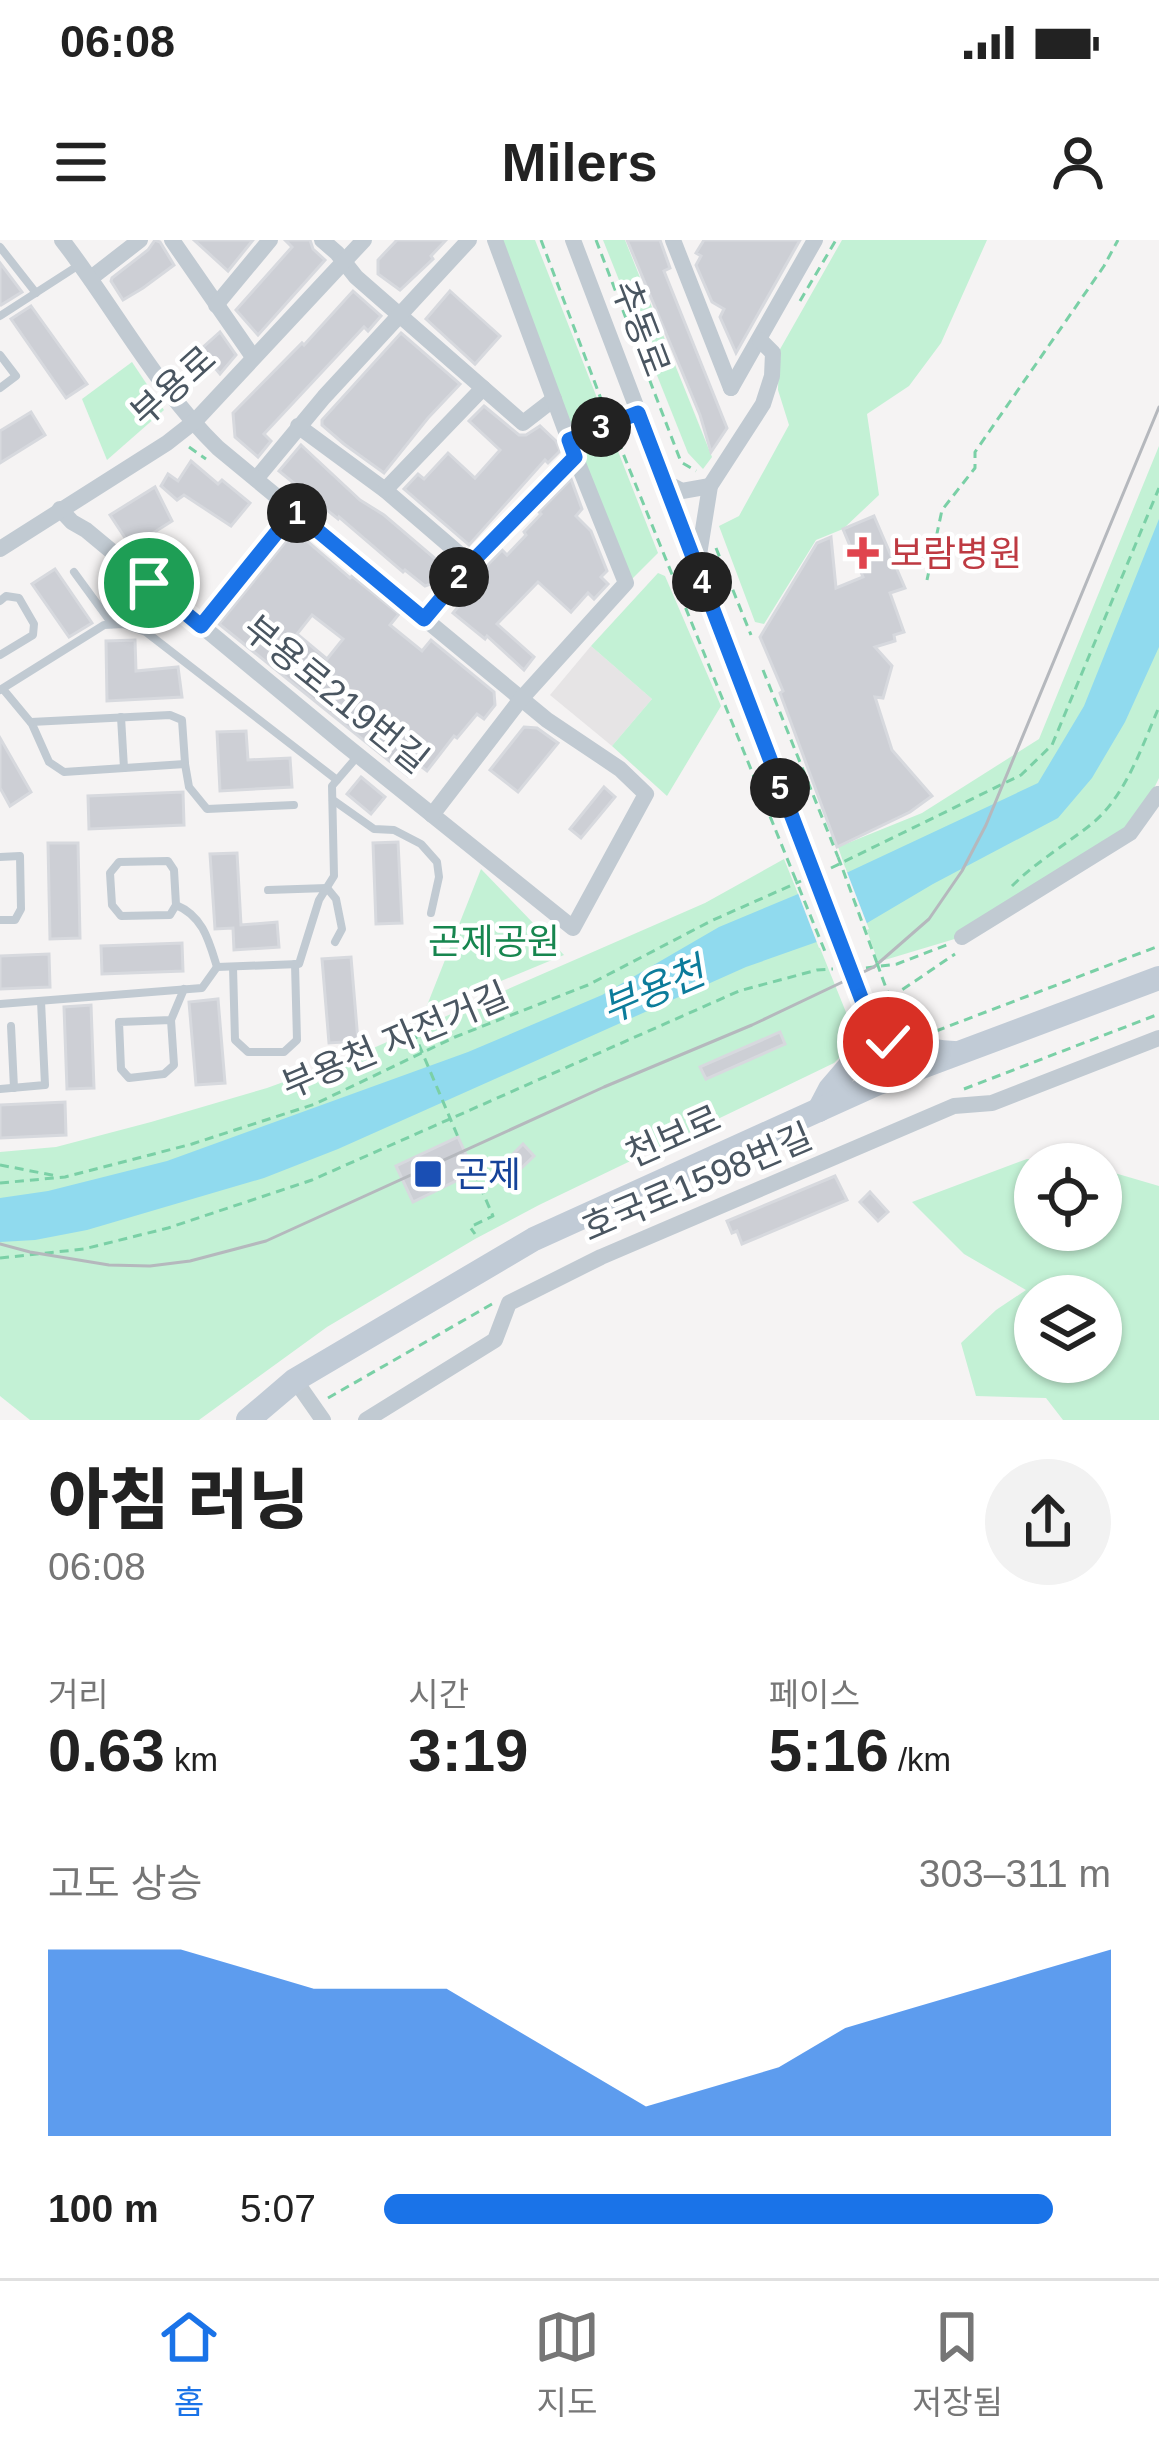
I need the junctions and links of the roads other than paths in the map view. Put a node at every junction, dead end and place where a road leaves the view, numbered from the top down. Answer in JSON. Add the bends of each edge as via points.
{"nodes":[{"id":1,"x":62,"y":240,"type":"edge"},
{"id":2,"x":140,"y":240,"type":"edge"},
{"id":3,"x":172,"y":240,"type":"edge"},
{"id":4,"x":270,"y":240,"type":"edge"},
{"id":5,"x":322,"y":240,"type":"edge"},
{"id":6,"x":364,"y":240,"type":"edge"},
{"id":7,"x":469,"y":240,"type":"edge"},
{"id":8,"x":495,"y":240,"type":"edge"},
{"id":9,"x":572,"y":240,"type":"edge"},
{"id":10,"x":674,"y":240,"type":"edge"},
{"id":11,"x":693,"y":240,"type":"edge"},
{"id":12,"x":815,"y":240,"type":"edge"},
{"id":13,"x":0,"y":247,"type":"edge"},
{"id":14,"x":681,"y":260,"type":"junction"},
{"id":15,"x":344,"y":261,"type":"junction"},
{"id":16,"x":86,"y":271,"type":"junction"},
{"id":17,"x":36,"y":293,"type":"junction"},
{"id":18,"x":216,"y":305,"type":"junction"},
{"id":19,"x":400,"y":315,"type":"junction"},
{"id":20,"x":0,"y":316,"type":"edge"},
{"id":21,"x":760,"y":340,"type":"junction"},
{"id":22,"x":0,"y":355,"type":"edge"},
{"id":23,"x":253,"y":357,"type":"junction"},
{"id":24,"x":0,"y":388,"type":"edge"},
{"id":25,"x":483,"y":388,"type":"junction"},
{"id":26,"x":554,"y":399,"type":"junction"},
{"id":27,"x":638,"y":413,"type":"junction"},
{"id":28,"x":195,"y":421,"type":"junction"},
{"id":29,"x":298,"y":426,"type":"junction"},
{"id":30,"x":572,"y":448,"type":"junction"},
{"id":31,"x":256,"y":479,"type":"junction"},
{"id":32,"x":664,"y":482,"type":"junction"},
{"id":33,"x":710,"y":486,"type":"junction"},
{"id":34,"x":385,"y":490,"type":"junction"},
{"id":35,"x":60,"y":509,"type":"junction"},
{"id":36,"x":294,"y":511,"type":"junction"},
{"id":37,"x":0,"y":549,"type":"edge"},
{"id":38,"x":471,"y":563,"type":"junction"},
{"id":39,"x":697,"y":568,"type":"junction"},
{"id":40,"x":74,"y":572,"type":"dead end"},
{"id":41,"x":0,"y":601,"type":"edge"},
{"id":42,"x":424,"y":619,"type":"junction"},
{"id":43,"x":112,"y":625,"type":"junction"},
{"id":44,"x":201,"y":626,"type":"junction"},
{"id":45,"x":0,"y":656,"type":"edge"},
{"id":46,"x":2,"y":690,"type":"edge"},
{"id":47,"x":521,"y":699,"type":"junction"},
{"id":48,"x":121,"y":717,"type":"junction"},
{"id":49,"x":30,"y":722,"type":"junction"},
{"id":50,"x":358,"y":756,"type":"junction"},
{"id":51,"x":185,"y":764,"type":"junction"},
{"id":52,"x":124,"y":768,"type":"junction"},
{"id":53,"x":338,"y":780,"type":"junction"},
{"id":54,"x":1158,"y":793,"type":"edge"},
{"id":55,"x":332,"y":799,"type":"junction"},
{"id":56,"x":294,"y":805,"type":"dead end"},
{"id":57,"x":432,"y":815,"type":"junction"},
{"id":58,"x":0,"y":856,"type":"edge"},
{"id":59,"x":326,"y":888,"type":"junction"},
{"id":60,"x":268,"y":890,"type":"dead end"},
{"id":61,"x":176,"y":905,"type":"junction"},
{"id":62,"x":431,"y":914,"type":"dead end"},
{"id":63,"x":0,"y":920,"type":"edge"},
{"id":64,"x":961,"y":939,"type":"road end"},
{"id":65,"x":335,"y":942,"type":"dead end"},
{"id":66,"x":296,"y":964,"type":"junction"},
{"id":67,"x":217,"y":967,"type":"junction"},
{"id":68,"x":233,"y":967,"type":"junction"},
{"id":69,"x":1159,"y":978,"type":"edge"},
{"id":70,"x":184,"y":989,"type":"junction"},
{"id":71,"x":41,"y":1001,"type":"junction"},
{"id":72,"x":0,"y":1004,"type":"edge"},
{"id":73,"x":883,"y":1010,"type":"junction"},
{"id":74,"x":171,"y":1020,"type":"junction"},
{"id":75,"x":11,"y":1026,"type":"dead end"},
{"id":76,"x":1159,"y":1038,"type":"edge"},
{"id":77,"x":956,"y":1053,"type":"junction"},
{"id":78,"x":901,"y":1075,"type":"junction"},
{"id":79,"x":14,"y":1088,"type":"junction"},
{"id":80,"x":0,"y":1089,"type":"edge"},
{"id":81,"x":819,"y":1110,"type":"junction"},
{"id":82,"x":295,"y":1380,"type":"junction"},
{"id":83,"x":248,"y":1420,"type":"edge"},
{"id":84,"x":323,"y":1420,"type":"edge"},
{"id":85,"x":365,"y":1420,"type":"edge"}],
"edges":[{"from":1,"to":16,"type":"street"},
{"from":2,"to":16,"type":"street"},
{"from":3,"to":18,"type":"street"},
{"from":4,"to":18,"type":"street"},
{"from":5,"to":15,"type":"street"},
{"from":6,"to":15,"type":"street","name":"부용로"},
{"from":7,"to":19,"type":"street"},
{"from":8,"to":26,"type":"street"},
{"from":9,"to":27,"type":"street","name":"추동로"},
{"from":10,"to":14,"type":"street"},
{"from":11,"to":14,"type":"street"},
{"from":12,"to":21,"type":"street"},
{"from":13,"to":17,"type":"lane"},
{"from":14,"to":21,"type":"street","via":[[731,388]]},
{"from":15,"to":19,"type":"street"},
{"from":15,"to":23,"type":"street","name":"부용로"},
{"from":16,"to":17,"type":"lane"},
{"from":16,"to":28,"type":"street"},
{"from":17,"to":20,"type":"lane"},
{"from":18,"to":23,"type":"street"},
{"from":19,"to":25,"type":"street"},
{"from":19,"to":29,"type":"street"},
{"from":21,"to":33,"type":"street","via":[[773,353],[763,404]]},
{"from":22,"to":24,"type":"lane","via":[[16,376]]},
{"from":23,"to":28,"type":"street","name":"부용로"},
{"from":25,"to":26,"type":"street","via":[[523,423]]},
{"from":25,"to":34,"type":"street"},
{"from":26,"to":30,"type":"street"},
{"from":27,"to":30,"type":"street"},
{"from":27,"to":32,"type":"street","name":"추동로"},
{"from":28,"to":31,"type":"street"},
{"from":28,"to":35,"type":"street","name":"부용로"},
{"from":29,"to":31,"type":"street"},
{"from":29,"to":34,"type":"street"},
{"from":30,"to":38,"type":"street"},
{"from":30,"to":47,"type":"street","via":[[626,584]]},
{"from":31,"to":36,"type":"street"},
{"from":32,"to":33,"type":"street","via":[[682,490]]},
{"from":32,"to":39,"type":"street","name":"추동로"},
{"from":33,"to":39,"type":"street"},
{"from":34,"to":38,"type":"street"},
{"from":35,"to":37,"type":"street","name":"부용로"},
{"from":35,"to":44,"type":"street","name":"부용로219번길"},
{"from":36,"to":42,"type":"street"},
{"from":36,"to":44,"type":"street"},
{"from":38,"to":42,"type":"street"},
{"from":39,"to":73,"type":"street","name":"추동로","bridge":true,"via":[[802,843]]},
{"from":40,"to":43,"type":"lane"},
{"from":41,"to":45,"type":"lane","via":[[19,598],[34,624],[33,635]]},
{"from":42,"to":47,"type":"street"},
{"from":43,"to":46,"type":"lane"},
{"from":43,"to":53,"type":"lane","via":[[146,632]]},
{"from":44,"to":50,"type":"street","name":"부용로219번길"},
{"from":46,"to":49,"type":"lane"},
{"from":47,"to":57,"type":"street"},
{"from":47,"to":57,"type":"street","name":"부용로219번길","via":[[646,794],[573,928]]},
{"from":48,"to":49,"type":"lane"},
{"from":48,"to":51,"type":"lane","via":[[182,720]]},
{"from":48,"to":52,"type":"lane"},
{"from":49,"to":52,"type":"lane","via":[[49,762],[64,772]]},
{"from":50,"to":53,"type":"lane"},
{"from":50,"to":57,"type":"street","name":"부용로219번길"},
{"from":51,"to":52,"type":"lane"},
{"from":51,"to":56,"type":"lane","via":[[189,787],[207,808]]},
{"from":53,"to":55,"type":"lane"},
{"from":54,"to":64,"type":"street","via":[[1130,833]]},
{"from":55,"to":59,"type":"lane","via":[[334,876]]},
{"from":55,"to":62,"type":"lane","via":[[374,829],[421,844],[437,862]]},
{"from":58,"to":63,"type":"lane","via":[[20,856],[21,909],[15,920]]},
{"from":59,"to":60,"type":"lane"},
{"from":59,"to":65,"type":"lane","via":[[342,929]]},
{"from":59,"to":66,"type":"lane"},
{"from":61,"to":61,"type":"lane","via":[[168,861],[119,862],[110,874],[121,916],[170,915]]},
{"from":61,"to":67,"type":"lane","via":[[207,934]]},
{"from":66,"to":68,"type":"lane"},
{"from":66,"to":68,"type":"lane","via":[[297,1040],[284,1052],[248,1052],[235,1040]]},
{"from":67,"to":68,"type":"lane"},
{"from":67,"to":70,"type":"lane","via":[[202,988]]},
{"from":69,"to":77,"type":"main road","name":"천보로"},
{"from":70,"to":71,"type":"lane"},
{"from":70,"to":74,"type":"lane"},
{"from":71,"to":72,"type":"lane"},
{"from":71,"to":79,"type":"lane","via":[[45,1085]]},
{"from":73,"to":77,"type":"main road","via":[[913,1044]]},
{"from":73,"to":78,"type":"street"},
{"from":73,"to":81,"type":"main road","via":[[860,1023],[854,1061]]},
{"from":74,"to":74,"type":"lane","via":[[119,1022],[121,1069],[129,1078],[174,1065]]},
{"from":75,"to":79,"type":"lane"},
{"from":76,"to":85,"type":"street","name":"호국로1598번길","via":[[992,1103],[954,1106],[601,1257],[509,1303],[495,1340]]},
{"from":77,"to":78,"type":"main road","name":"천보로"},
{"from":78,"to":81,"type":"main road","name":"천보로"},
{"from":79,"to":80,"type":"lane"},
{"from":81,"to":82,"type":"main road","name":"천보로","via":[[534,1239]]},
{"from":82,"to":83,"type":"main road","name":"천보로"},
{"from":82,"to":84,"type":"street"}]}
